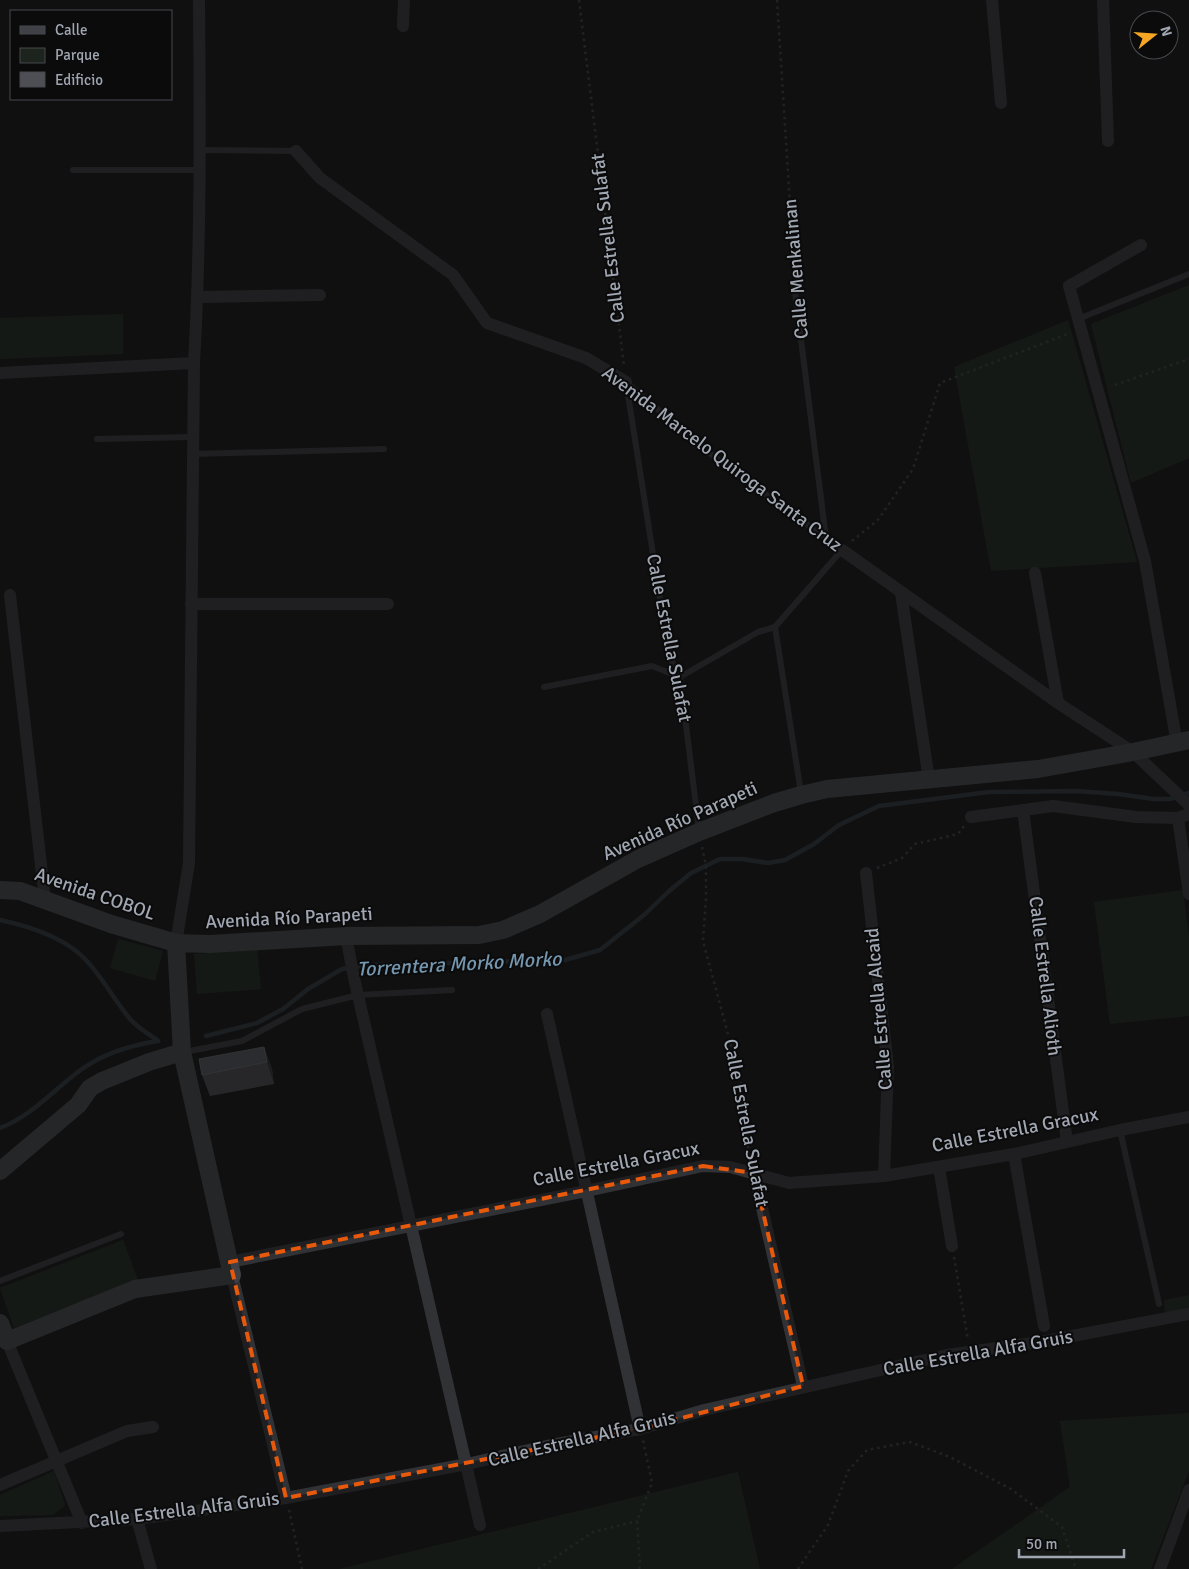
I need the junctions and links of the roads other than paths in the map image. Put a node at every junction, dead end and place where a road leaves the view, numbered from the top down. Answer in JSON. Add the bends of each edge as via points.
{"nodes":[{"id":1,"x":199,"y":0,"type":"edge"},
{"id":2,"x":404,"y":0,"type":"edge"},
{"id":3,"x":992,"y":0,"type":"edge"},
{"id":4,"x":1103,"y":0,"type":"edge"},
{"id":5,"x":403,"y":26,"type":"dead end"},
{"id":6,"x":1001,"y":103,"type":"dead end"},
{"id":7,"x":1108,"y":141,"type":"dead end"},
{"id":8,"x":200,"y":150,"type":"junction"},
{"id":9,"x":296,"y":151,"type":"joint"},
{"id":10,"x":73,"y":170,"type":"dead end"},
{"id":11,"x":200,"y":170,"type":"junction"},
{"id":12,"x":1141,"y":245,"type":"dead end"},
{"id":13,"x":1189,"y":274,"type":"edge"},
{"id":14,"x":795,"y":292,"type":"road end"},
{"id":15,"x":320,"y":295,"type":"dead end"},
{"id":16,"x":198,"y":297,"type":"junction"},
{"id":17,"x":1079,"y":324,"type":"junction"},
{"id":18,"x":194,"y":363,"type":"junction"},
{"id":19,"x":0,"y":373,"type":"edge"},
{"id":20,"x":626,"y":382,"type":"junction"},
{"id":21,"x":193,"y":437,"type":"junction"},
{"id":22,"x":97,"y":438,"type":"dead end"},
{"id":23,"x":384,"y":449,"type":"dead end"},
{"id":24,"x":193,"y":454,"type":"junction"},
{"id":25,"x":826,"y":538,"type":"junction"},
{"id":26,"x":842,"y":550,"type":"junction"},
{"id":27,"x":1035,"y":573,"type":"dead end"},
{"id":28,"x":901,"y":594,"type":"junction"},
{"id":29,"x":10,"y":595,"type":"dead end"},
{"id":30,"x":191,"y":604,"type":"junction"},
{"id":31,"x":388,"y":604,"type":"dead end"},
{"id":32,"x":775,"y":627,"type":"junction"},
{"id":33,"x":680,"y":677,"type":"junction"},
{"id":34,"x":544,"y":687,"type":"dead end"},
{"id":35,"x":1058,"y":703,"type":"junction"},
{"id":36,"x":1183,"y":742,"type":"edge"},
{"id":37,"x":1133,"y":752,"type":"junction"},
{"id":38,"x":929,"y":780,"type":"junction"},
{"id":39,"x":801,"y":794,"type":"junction"},
{"id":40,"x":1189,"y":805,"type":"edge"},
{"id":41,"x":1023,"y":810,"type":"junction"},
{"id":42,"x":1183,"y":816,"type":"edge"},
{"id":43,"x":971,"y":817,"type":"road end"},
{"id":44,"x":699,"y":832,"type":"junction"},
{"id":45,"x":866,"y":873,"type":"road end"},
{"id":46,"x":0,"y":890,"type":"edge"},
{"id":47,"x":1189,"y":894,"type":"edge"},
{"id":48,"x":45,"y":900,"type":"junction"},
{"id":49,"x":346,"y":936,"type":"junction"},
{"id":50,"x":176,"y":943,"type":"junction"},
{"id":51,"x":452,"y":990,"type":"dead end"},
{"id":52,"x":358,"y":995,"type":"junction"},
{"id":53,"x":547,"y":1014,"type":"dead end"},
{"id":54,"x":182,"y":1052,"type":"junction"},
{"id":55,"x":1189,"y":1117,"type":"edge"},
{"id":56,"x":1120,"y":1130,"type":"junction"},
{"id":57,"x":1067,"y":1142,"type":"junction"},
{"id":58,"x":1014,"y":1154,"type":"junction"},
{"id":59,"x":939,"y":1167,"type":"junction"},
{"id":60,"x":0,"y":1171,"type":"edge"},
{"id":61,"x":754,"y":1172,"type":"junction"},
{"id":62,"x":884,"y":1176,"type":"junction"},
{"id":63,"x":586,"y":1191,"type":"junction"},
{"id":64,"x":412,"y":1226,"type":"junction"},
{"id":65,"x":121,"y":1234,"type":"dead end"},
{"id":66,"x":952,"y":1246,"type":"road end"},
{"id":67,"x":231,"y":1268,"type":"junction"},
{"id":68,"x":0,"y":1281,"type":"edge"},
{"id":69,"x":1160,"y":1304,"type":"dead end"},
{"id":70,"x":1189,"y":1314,"type":"edge"},
{"id":71,"x":0,"y":1323,"type":"edge"},
{"id":72,"x":1044,"y":1326,"type":"dead end"},
{"id":73,"x":7,"y":1341,"type":"junction"},
{"id":74,"x":804,"y":1386,"type":"junction"},
{"id":75,"x":152,"y":1427,"type":"dead end"},
{"id":76,"x":640,"y":1429,"type":"junction"},
{"id":77,"x":56,"y":1460,"type":"junction"},
{"id":78,"x":467,"y":1464,"type":"junction"},
{"id":79,"x":0,"y":1486,"type":"edge"},
{"id":80,"x":1189,"y":1490,"type":"edge"},
{"id":81,"x":286,"y":1498,"type":"junction"},
{"id":82,"x":138,"y":1519,"type":"junction"},
{"id":83,"x":82,"y":1522,"type":"junction"},
{"id":84,"x":480,"y":1525,"type":"dead end"},
{"id":85,"x":0,"y":1526,"type":"edge"},
{"id":86,"x":151,"y":1569,"type":"edge"},
{"id":87,"x":1160,"y":1569,"type":"edge"}],
"edges":[{"from":1,"to":8,"type":"street"},
{"from":2,"to":5,"type":"street"},
{"from":3,"to":6,"type":"street"},
{"from":4,"to":7,"type":"street"},
{"from":8,"to":9,"type":"lane"},
{"from":8,"to":11,"type":"street"},
{"from":9,"to":20,"type":"street","name":"Avenida Marcelo Quiroga Santa Cruz","via":[[320,178],[453,276],[487,324],[586,358]]},
{"from":10,"to":11,"type":"lane"},
{"from":11,"to":16,"type":"street"},
{"from":12,"to":17,"type":"street","via":[[1069,286]]},
{"from":13,"to":17,"type":"lane"},
{"from":14,"to":25,"type":"lane","name":"Calle Menkalinan"},
{"from":15,"to":16,"type":"street"},
{"from":16,"to":18,"type":"street"},
{"from":17,"to":36,"type":"street","via":[[1145,561]]},
{"from":18,"to":19,"type":"street"},
{"from":18,"to":21,"type":"street"},
{"from":20,"to":25,"type":"lane","name":"Avenida Marcelo Quiroga Santa Cruz","via":[[704,449]]},
{"from":20,"to":33,"type":"lane","name":"Calle Estrella Sulafat","via":[[669,656]]},
{"from":21,"to":22,"type":"lane"},
{"from":21,"to":24,"type":"street"},
{"from":23,"to":24,"type":"lane"},
{"from":24,"to":30,"type":"street"},
{"from":25,"to":26,"type":"lane","name":"Avenida Marcelo Quiroga Santa Cruz"},
{"from":26,"to":28,"type":"street","name":"Avenida Marcelo Quiroga Santa Cruz"},
{"from":26,"to":32,"type":"lane"},
{"from":27,"to":35,"type":"street"},
{"from":28,"to":35,"type":"street","name":"Avenida Marcelo Quiroga Santa Cruz"},
{"from":28,"to":38,"type":"street"},
{"from":29,"to":48,"type":"street"},
{"from":30,"to":31,"type":"street"},
{"from":30,"to":50,"type":"street","via":[[189,863]]},
{"from":32,"to":33,"type":"lane","via":[[758,632]]},
{"from":32,"to":39,"type":"lane"},
{"from":33,"to":34,"type":"lane","via":[[652,666]]},
{"from":33,"to":44,"type":"lane","name":"Calle Estrella Sulafat"},
{"from":35,"to":37,"type":"street","name":"Avenida Marcelo Quiroga Santa Cruz"},
{"from":36,"to":37,"type":"main road","name":"Avenida Río Parapeti"},
{"from":37,"to":38,"type":"main road","name":"Avenida Río Parapeti","via":[[1038,769]]},
{"from":37,"to":40,"type":"street"},
{"from":38,"to":39,"type":"main road","name":"Avenida Río Parapeti"},
{"from":39,"to":44,"type":"main road","name":"Avenida Río Parapeti"},
{"from":41,"to":42,"type":"street","via":[[1053,806],[1136,817]]},
{"from":41,"to":43,"type":"street"},
{"from":41,"to":57,"type":"street","name":"Calle Estrella Alioth"},
{"from":42,"to":47,"type":"street"},
{"from":44,"to":49,"type":"main road","name":"Avenida Río Parapeti","via":[[638,859],[540,914],[502,930],[479,935]]},
{"from":45,"to":62,"type":"street","name":"Calle Estrella Alcaid","via":[[888,1067]]},
{"from":46,"to":48,"type":"main road","name":"Avenida COBOL","via":[[20,891]]},
{"from":48,"to":50,"type":"main road","name":"Avenida COBOL"},
{"from":49,"to":50,"type":"main road","name":"Avenida Río Parapeti"},
{"from":49,"to":52,"type":"street"},
{"from":50,"to":54,"type":"main road"},
{"from":51,"to":52,"type":"lane"},
{"from":52,"to":54,"type":"lane","via":[[302,1009],[242,1041]]},
{"from":52,"to":64,"type":"street"},
{"from":53,"to":63,"type":"street"},
{"from":54,"to":60,"type":"main road","via":[[149,1062],[90,1088],[78,1105]]},
{"from":54,"to":67,"type":"main road"},
{"from":55,"to":56,"type":"street","name":"Calle Estrella Gracux"},
{"from":56,"to":57,"type":"street","name":"Calle Estrella Gracux"},
{"from":56,"to":69,"type":"lane"},
{"from":57,"to":58,"type":"street","name":"Calle Estrella Gracux"},
{"from":58,"to":59,"type":"street","name":"Calle Estrella Gracux"},
{"from":58,"to":72,"type":"street"},
{"from":59,"to":62,"type":"street","name":"Calle Estrella Gracux"},
{"from":59,"to":66,"type":"street"},
{"from":61,"to":62,"type":"street","name":"Calle Estrella Gracux","via":[[789,1182]]},
{"from":61,"to":63,"type":"street","name":"Calle Estrella Gracux","via":[[703,1166]]},
{"from":61,"to":74,"type":"street","name":"Calle Estrella Sulafat"},
{"from":63,"to":64,"type":"street","name":"Calle Estrella Gracux"},
{"from":63,"to":76,"type":"street"},
{"from":64,"to":67,"type":"street","name":"Calle Estrella Gracux"},
{"from":64,"to":78,"type":"street"},
{"from":65,"to":68,"type":"lane"},
{"from":67,"to":73,"type":"main road","name":"Calle Estrella Gracux","via":[[135,1289]]},
{"from":67,"to":81,"type":"street"},
{"from":70,"to":74,"type":"street","name":"Calle Estrella Alfa Gruis","via":[[1046,1341],[947,1355]]},
{"from":71,"to":73,"type":"main road"},
{"from":73,"to":77,"type":"street"},
{"from":74,"to":76,"type":"street","name":"Calle Estrella Alfa Gruis"},
{"from":75,"to":77,"type":"street","via":[[127,1431]]},
{"from":76,"to":78,"type":"street","name":"Calle Estrella Alfa Gruis","via":[[550,1444]]},
{"from":77,"to":79,"type":"street"},
{"from":77,"to":83,"type":"street"},
{"from":78,"to":81,"type":"street","name":"Calle Estrella Alfa Gruis"},
{"from":78,"to":84,"type":"street"},
{"from":80,"to":87,"type":"street"},
{"from":81,"to":82,"type":"street","name":"Calle Estrella Alfa Gruis"},
{"from":82,"to":83,"type":"street","name":"Calle Estrella Alfa Gruis"},
{"from":82,"to":86,"type":"street"},
{"from":83,"to":85,"type":"street","name":"Calle Estrella Alfa Gruis"}]}
